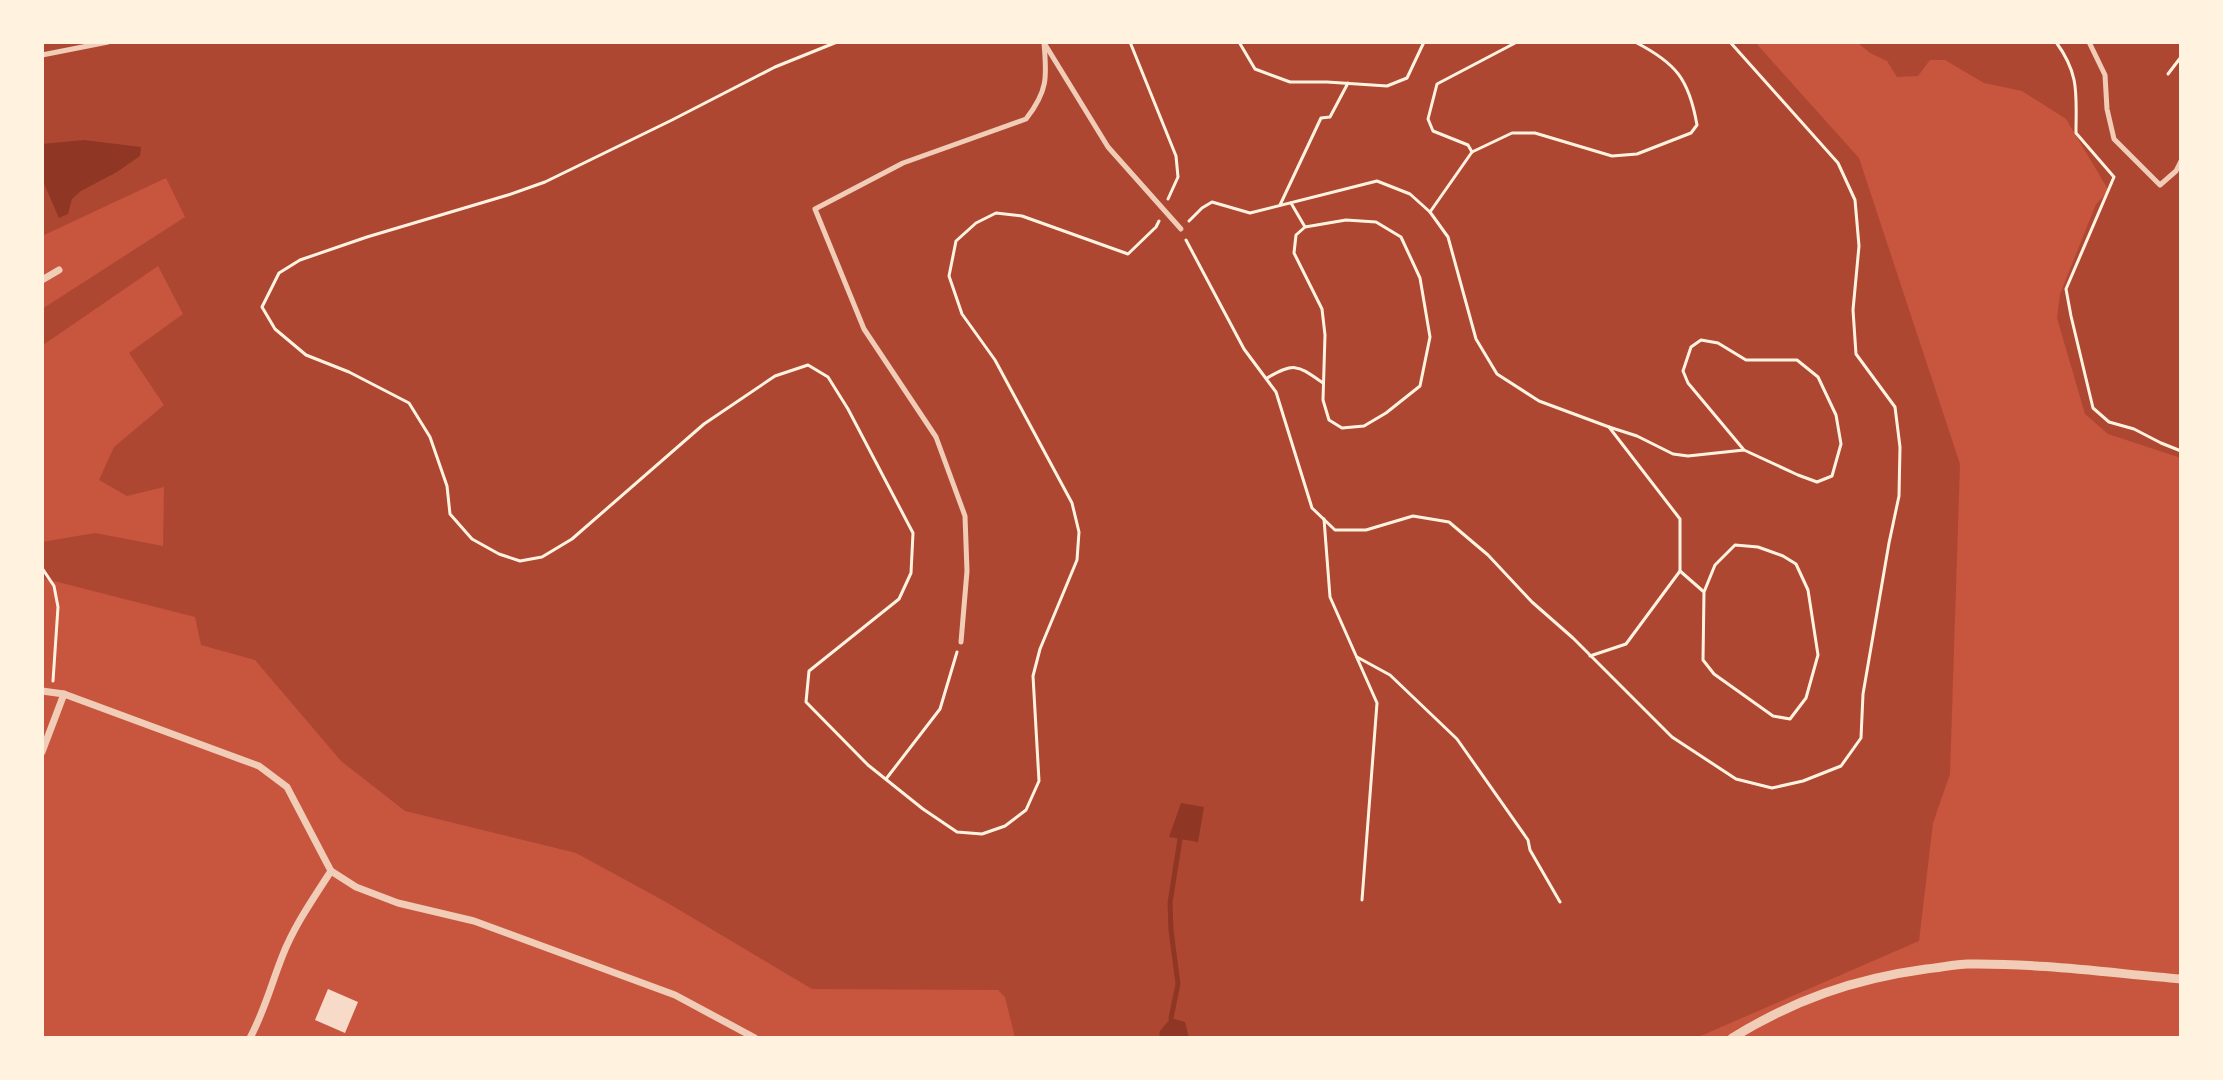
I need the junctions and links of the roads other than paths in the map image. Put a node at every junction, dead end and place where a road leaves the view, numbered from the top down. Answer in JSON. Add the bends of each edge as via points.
{"nodes":[{"id":1,"x":108,"y":42,"type":"edge"},
{"id":2,"x":1044,"y":42,"type":"edge"},
{"id":3,"x":2089,"y":42,"type":"edge"},
{"id":4,"x":42,"y":55,"type":"edge"},
{"id":5,"x":2181,"y":161,"type":"edge"},
{"id":6,"x":1181,"y":229,"type":"road end"},
{"id":7,"x":59,"y":270,"type":"dead end"},
{"id":8,"x":42,"y":280,"type":"edge"},
{"id":9,"x":961,"y":642,"type":"road end"},
{"id":10,"x":42,"y":691,"type":"edge"},
{"id":11,"x":64,"y":694,"type":"junction"},
{"id":12,"x":42,"y":752,"type":"edge"},
{"id":13,"x":331,"y":871,"type":"junction"},
{"id":14,"x":2181,"y":979,"type":"edge"},
{"id":15,"x":250,"y":1038,"type":"edge"},
{"id":16,"x":755,"y":1038,"type":"edge"},
{"id":17,"x":1732,"y":1038,"type":"edge"}],
"edges":[{"from":1,"to":4,"type":"street"},
{"from":2,"to":6,"type":"street","via":[[1108,147]]},
{"from":2,"to":9,"type":"street","via":[[1047,75],[1039,102],[1026,119],[903,163],[815,209],[864,329],[936,437],[965,516]]},
{"from":3,"to":5,"type":"street","via":[[2105,75],[2114,139],[2160,185]]},
{"from":7,"to":8,"type":"street"},
{"from":10,"to":11,"type":"street"},
{"from":11,"to":12,"type":"street"},
{"from":11,"to":13,"type":"street","via":[[259,766],[287,787]]},
{"from":13,"to":15,"type":"street","via":[[298,922]]},
{"from":13,"to":16,"type":"street","via":[[398,903],[474,921],[675,995]]},
{"from":14,"to":17,"type":"street","via":[[2021,965],[1949,966],[1833,989]]}]}
